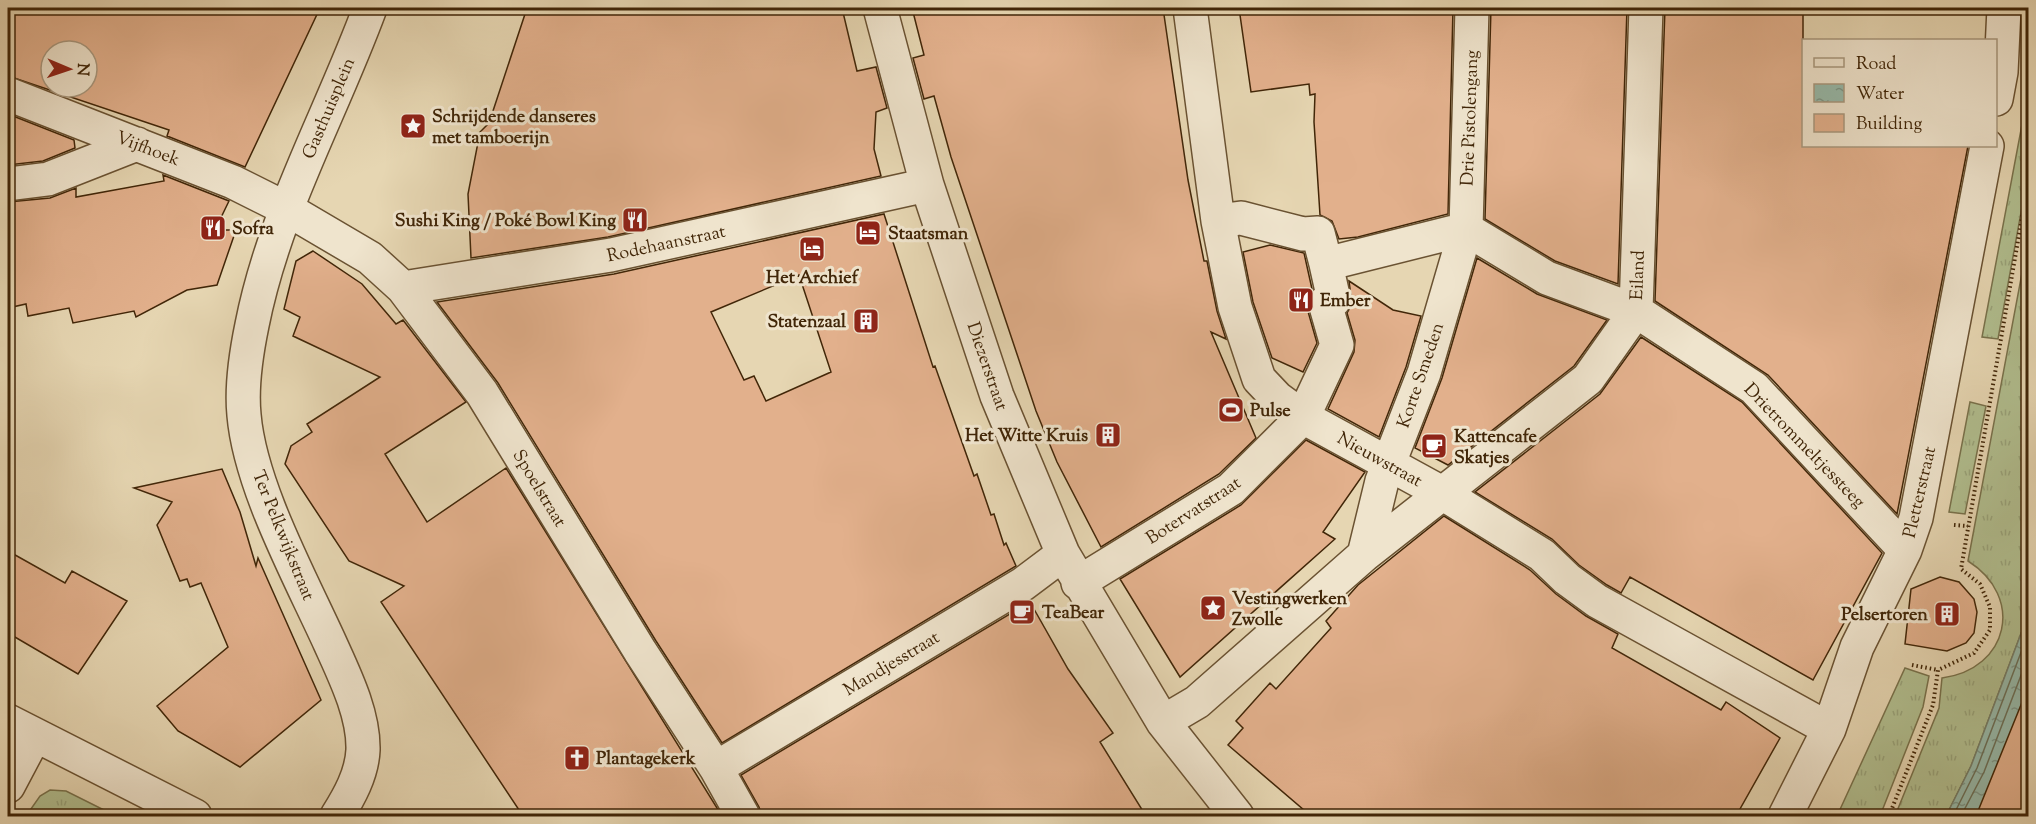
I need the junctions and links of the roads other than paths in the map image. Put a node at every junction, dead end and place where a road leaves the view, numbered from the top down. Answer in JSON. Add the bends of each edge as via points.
{"nodes":[{"id":1,"x":370,"y":8,"type":"edge"},
{"id":2,"x":880,"y":8,"type":"edge"},
{"id":3,"x":1190,"y":8,"type":"edge"},
{"id":4,"x":1472,"y":8,"type":"edge"},
{"id":5,"x":1646,"y":8,"type":"edge"},
{"id":6,"x":2004,"y":8,"type":"edge"},
{"id":7,"x":1997,"y":90,"type":"edge"},
{"id":8,"x":8,"y":94,"type":"edge"},
{"id":9,"x":137,"y":144,"type":"junction"},
{"id":10,"x":1987,"y":147,"type":"edge"},
{"id":11,"x":8,"y":184,"type":"edge"},
{"id":12,"x":927,"y":185,"type":"junction"},
{"id":13,"x":285,"y":208,"type":"junction"},
{"id":14,"x":1218,"y":220,"type":"junction"},
{"id":15,"x":1466,"y":229,"type":"junction"},
{"id":16,"x":1326,"y":264,"type":"junction"},
{"id":17,"x":403,"y":288,"type":"junction"},
{"id":18,"x":1636,"y":311,"type":"junction"},
{"id":19,"x":1303,"y":417,"type":"junction"},
{"id":20,"x":1389,"y":464,"type":"junction"},
{"id":21,"x":1442,"y":493,"type":"junction"},
{"id":22,"x":1905,"y":550,"type":"junction"},
{"id":23,"x":1063,"y":554,"type":"junction"},
{"id":24,"x":1364,"y":555,"type":"junction"},
{"id":25,"x":1078,"y":582,"type":"junction"},
{"id":26,"x":1163,"y":722,"type":"junction"},
{"id":27,"x":21,"y":728,"type":"edge"},
{"id":28,"x":1829,"y":729,"type":"junction"},
{"id":29,"x":716,"y":768,"type":"junction"},
{"id":30,"x":8,"y":786,"type":"edge"},
{"id":31,"x":195,"y":816,"type":"edge"},
{"id":32,"x":337,"y":816,"type":"edge"},
{"id":33,"x":743,"y":816,"type":"edge"},
{"id":34,"x":1237,"y":816,"type":"edge"},
{"id":35,"x":1785,"y":816,"type":"edge"}],
"edges":[{"from":1,"to":13,"type":"street","name":"Gasthuisplein"},
{"from":2,"to":12,"type":"street","name":"Diezerstraat"},
{"from":3,"to":14,"type":"street","name":"Nieuwstraat"},
{"from":4,"to":15,"type":"street","name":"Drie Pistolengang"},
{"from":5,"to":18,"type":"street","name":"Eiland"},
{"from":6,"to":7,"type":"street"},
{"from":8,"to":9,"type":"street","name":"Vijfhoek"},
{"from":9,"to":11,"type":"street","via":[[48,179]]},
{"from":9,"to":13,"type":"street","name":"Vijfhoek","via":[[233,182]]},
{"from":10,"to":22,"type":"street","name":"Pletterstraat","via":[[1916,518]]},
{"from":12,"to":17,"type":"street","name":"Rodehaanstraat","via":[[611,255]]},
{"from":12,"to":23,"type":"street","name":"Diezerstraat","via":[[997,396]]},
{"from":13,"to":17,"type":"street","name":"Spoelstraat","via":[[370,258]]},
{"from":13,"to":32,"type":"street","name":"Ter Pelkwijkstraat","via":[[254,317],[246,357],[243,415],[257,472],[277,526],[355,700],[363,750],[355,785]]},
{"from":14,"to":16,"type":"street","via":[[1241,218],[1303,234],[1318,233]]},
{"from":14,"to":19,"type":"street","name":"Nieuwstraat","via":[[1235,307],[1259,379]]},
{"from":15,"to":16,"type":"street"},
{"from":15,"to":18,"type":"street","name":"Drietrommeltjessteeg","via":[[1547,278]]},
{"from":15,"to":20,"type":"street","name":"Korte Smeden","via":[[1424,373]]},
{"from":16,"to":19,"type":"street","name":"Botervatstraat","via":[[1334,300],[1325,303],[1337,345]]},
{"from":17,"to":29,"type":"street","name":"Spoelstraat","via":[[482,393]]},
{"from":18,"to":21,"type":"street","name":"Eiland","via":[[1588,379]]},
{"from":18,"to":22,"type":"street","name":"Drietrommeltjessteeg","via":[[1754,388]]},
{"from":19,"to":20,"type":"street","name":"Nieuwstraat"},
{"from":19,"to":25,"type":"street","name":"Botervatstraat","via":[[1231,489]]},
{"from":20,"to":21,"type":"street","name":"Nieuwstraat"},
{"from":20,"to":24,"type":"street","name":"Korte Smeden"},
{"from":21,"to":24,"type":"street"},
{"from":21,"to":28,"type":"street","name":"Nieuwstraat","via":[[1542,555],[1597,601]]},
{"from":22,"to":28,"type":"street","name":"Pletterstraat","via":[[1863,637]]},
{"from":23,"to":25,"type":"street","name":"Diezerstraat"},
{"from":23,"to":29,"type":"street","name":"Mandjesstraat","via":[[1023,584]]},
{"from":24,"to":26,"type":"street","via":[[1197,702]]},
{"from":25,"to":26,"type":"street","name":"Diezerstraat"},
{"from":26,"to":34,"type":"street","name":"Diezerstraat"},
{"from":27,"to":30,"type":"street"},
{"from":27,"to":31,"type":"street"},
{"from":28,"to":35,"type":"street","name":"Pletterstraat"},
{"from":29,"to":33,"type":"street","name":"Spoelstraat"}]}
